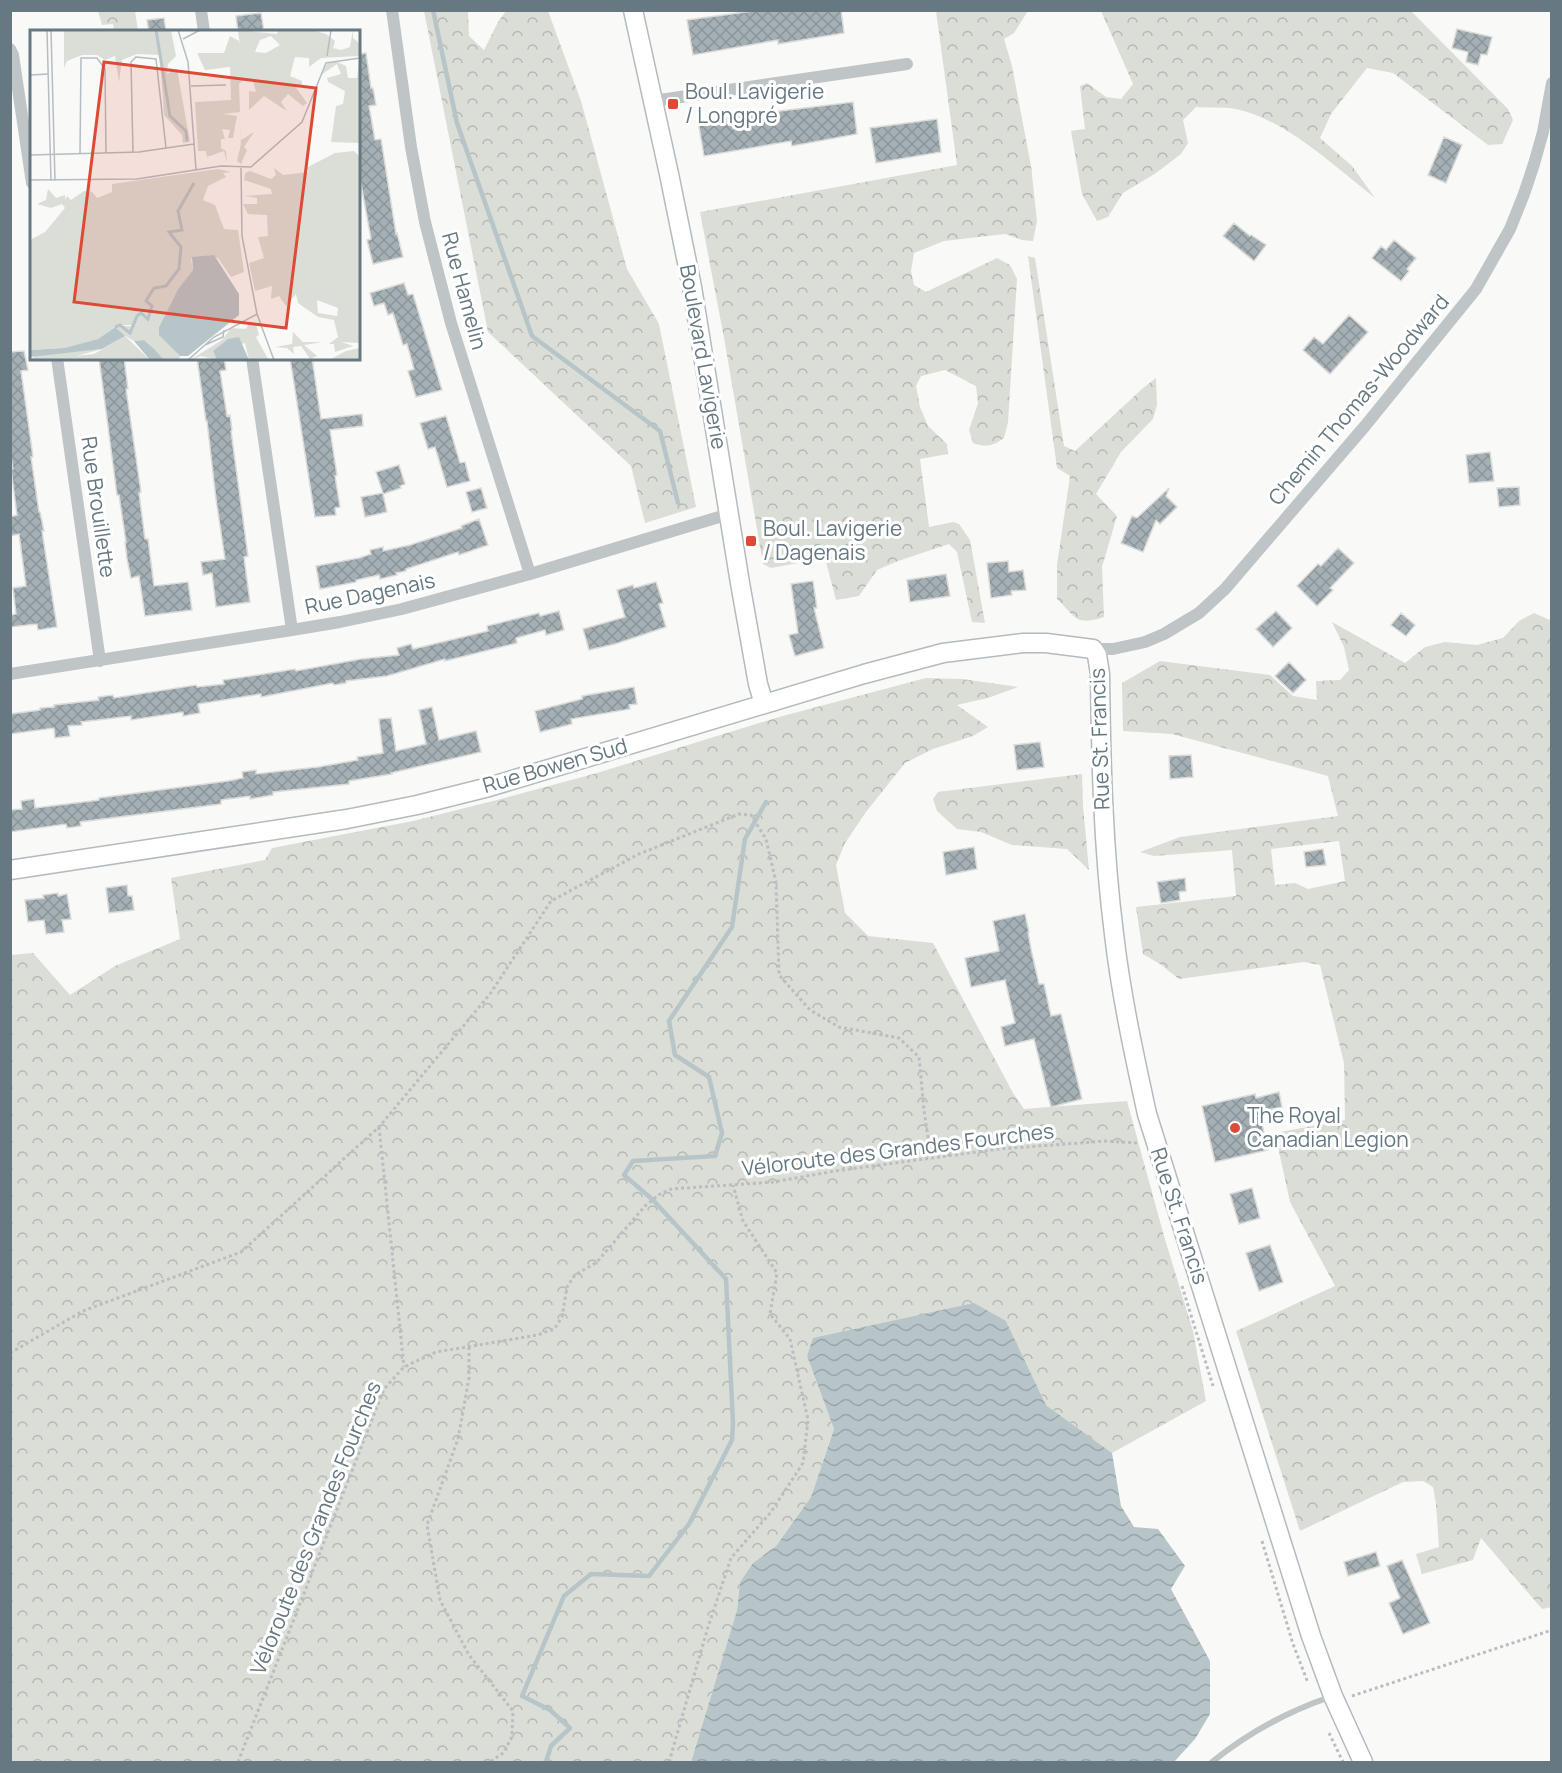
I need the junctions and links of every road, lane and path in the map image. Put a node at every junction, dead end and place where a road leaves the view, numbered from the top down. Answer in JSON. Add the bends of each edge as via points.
{"nodes":[{"id":1,"x":201,"y":10,"type":"edge"},
{"id":2,"x":392,"y":10,"type":"edge"},
{"id":3,"x":633,"y":10,"type":"edge"},
{"id":4,"x":204,"y":30,"type":"edge"},
{"id":5,"x":10,"y":49,"type":"edge"},
{"id":6,"x":907,"y":64,"type":"dead end"},
{"id":7,"x":1551,"y":83,"type":"edge"},
{"id":8,"x":653,"y":101,"type":"junction"},
{"id":9,"x":30,"y":170,"type":"edge"},
{"id":10,"x":57,"y":360,"type":"edge"},
{"id":11,"x":252,"y":360,"type":"edge"},
{"id":12,"x":729,"y":514,"type":"junction"},
{"id":13,"x":530,"y":574,"type":"junction"},
{"id":14,"x":292,"y":630,"type":"junction"},
{"id":15,"x":1093,"y":649,"type":"junction"},
{"id":16,"x":100,"y":661,"type":"junction"},
{"id":17,"x":10,"y":674,"type":"edge"},
{"id":18,"x":764,"y":704,"type":"junction"},
{"id":19,"x":10,"y":870,"type":"edge"},
{"id":20,"x":379,"y":1127,"type":"junction"},
{"id":21,"x":1140,"y":1143,"type":"dead end"},
{"id":22,"x":931,"y":1159,"type":"junction"},
{"id":23,"x":734,"y":1185,"type":"junction"},
{"id":24,"x":469,"y":1346,"type":"junction"},
{"id":25,"x":10,"y":1353,"type":"edge"},
{"id":26,"x":404,"y":1367,"type":"junction"},
{"id":27,"x":1551,"y":1630,"type":"edge"},
{"id":28,"x":1335,"y":1699,"type":"junction"},
{"id":29,"x":238,"y":1762,"type":"edge"},
{"id":30,"x":490,"y":1762,"type":"edge"},
{"id":31,"x":669,"y":1762,"type":"edge"},
{"id":32,"x":1212,"y":1762,"type":"edge"},
{"id":33,"x":1363,"y":1762,"type":"edge"}],
"edges":[{"from":1,"to":4,"type":"street"},
{"from":2,"to":13,"type":"street","name":"Rue Hamelin","via":[[425,222],[451,323]]},
{"from":3,"to":8,"type":"street","name":"Boulevard Lavigerie"},
{"from":5,"to":9,"type":"street"},
{"from":6,"to":8,"type":"street"},
{"from":7,"to":15,"type":"street","name":"Chemin Thomas-Woodward","via":[[1534,164],[1509,229],[1476,289],[1373,417],[1226,589],[1199,612],[1145,642]]},
{"from":8,"to":12,"type":"street","name":"Boulevard Lavigerie","via":[[692,287]]},
{"from":10,"to":16,"type":"street","name":"Rue Brouillette"},
{"from":11,"to":14,"type":"street"},
{"from":12,"to":13,"type":"street","name":"Rue Dagenais"},
{"from":12,"to":18,"type":"street","name":"Boulevard Lavigerie"},
{"from":13,"to":14,"type":"street","name":"Rue Dagenais","via":[[402,609]]},
{"from":14,"to":16,"type":"street","name":"Rue Dagenais"},
{"from":15,"to":18,"type":"street","name":"Rue Bowen Sud","via":[[1023,643],[943,653]]},
{"from":15,"to":28,"type":"street","name":"Rue St. Francis","via":[[1100,674],[1103,811],[1114,933],[1145,1102],[1311,1636]]},
{"from":16,"to":17,"type":"street","name":"Rue Dagenais"},
{"from":18,"to":19,"type":"street","name":"Rue Bowen Sud","via":[[417,805]]},
{"from":20,"to":22,"type":"path","via":[[490,994],[551,901],[639,854],[739,814],[751,815],[761,831],[774,871],[779,975],[819,1016],[839,1027],[899,1038],[919,1057]]},
{"from":20,"to":25,"type":"path","via":[[241,1252],[83,1311]]},
{"from":20,"to":26,"type":"path"},
{"from":21,"to":22,"type":"path","name":"Véloroute des Grandes Fourches","via":[[1106,1141],[999,1149]]},
{"from":22,"to":23,"type":"path","name":"Véloroute des Grandes Fourches"},
{"from":23,"to":24,"type":"path","name":"Véloroute des Grandes Fourches","via":[[671,1189],[660,1194],[597,1262],[575,1275],[567,1287],[562,1317],[555,1328],[538,1335]]},
{"from":23,"to":31,"type":"path","via":[[743,1221],[777,1273],[770,1314],[790,1339],[808,1420],[803,1463],[771,1512],[730,1558]]},
{"from":24,"to":26,"type":"path","name":"Véloroute des Grandes Fourches","via":[[436,1352]]},
{"from":24,"to":30,"type":"path","via":[[469,1378],[458,1439],[427,1525],[440,1600],[469,1655],[513,1711],[512,1737],[503,1753]]},
{"from":26,"to":29,"type":"path","name":"Véloroute des Grandes Fourches","via":[[384,1389]]},
{"from":27,"to":28,"type":"path"},
{"from":28,"to":32,"type":"lane","via":[[1289,1712]]},
{"from":28,"to":33,"type":"street","name":"Rue St. Francis"}]}
